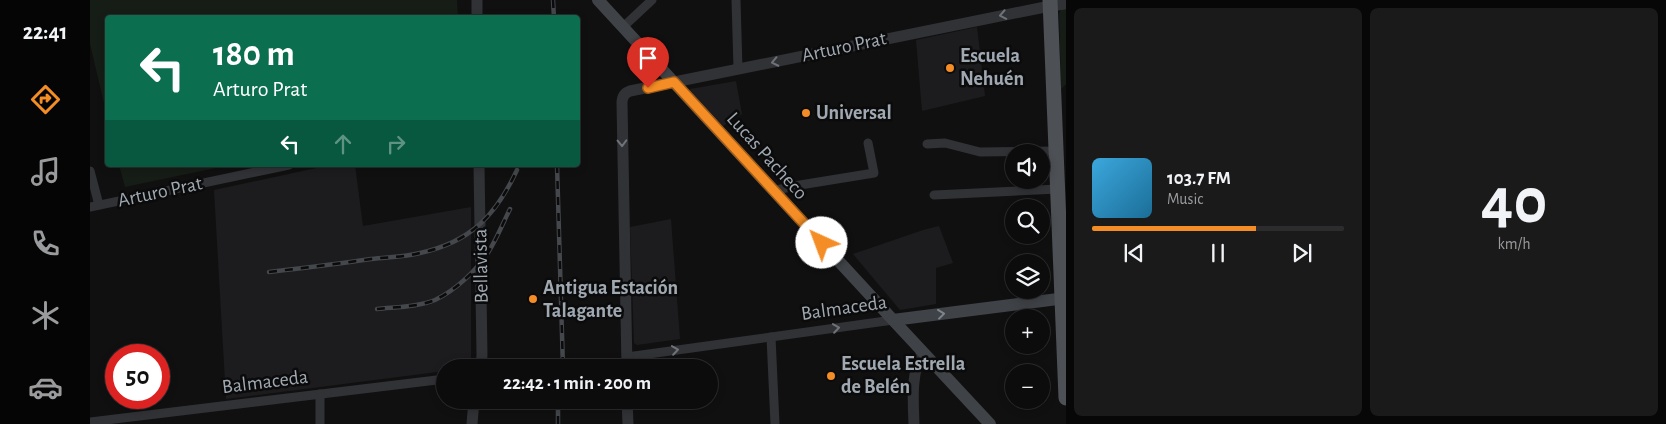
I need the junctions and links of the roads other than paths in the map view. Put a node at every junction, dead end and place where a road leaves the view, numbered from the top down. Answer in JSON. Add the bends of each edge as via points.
{"nodes":[{"id":1,"x":476,"y":0,"type":"edge"},
{"id":2,"x":598,"y":0,"type":"edge"},
{"id":3,"x":652,"y":0,"type":"edge"},
{"id":4,"x":736,"y":0,"type":"edge"},
{"id":5,"x":1050,"y":3,"type":"edge"},
{"id":6,"x":1066,"y":4,"type":"edge"},
{"id":7,"x":477,"y":15,"type":"edge"},
{"id":8,"x":623,"y":27,"type":"junction"},
{"id":9,"x":738,"y":69,"type":"junction"},
{"id":10,"x":674,"y":82,"type":"junction"},
{"id":11,"x":868,"y":143,"type":"dead end"},
{"id":12,"x":927,"y":144,"type":"dead end"},
{"id":13,"x":1056,"y":151,"type":"junction"},
{"id":14,"x":279,"y":167,"type":"edge"},
{"id":15,"x":479,"y":167,"type":"edge"},
{"id":16,"x":90,"y":171,"type":"edge"},
{"id":17,"x":1058,"y":189,"type":"junction"},
{"id":18,"x":773,"y":191,"type":"junction"},
{"id":19,"x":934,"y":195,"type":"dead end"},
{"id":20,"x":94,"y":206,"type":"edge"},
{"id":21,"x":1064,"y":298,"type":"edge"},
{"id":22,"x":892,"y":320,"type":"junction"},
{"id":23,"x":771,"y":337,"type":"junction"},
{"id":24,"x":922,"y":352,"type":"junction"},
{"id":25,"x":482,"y":359,"type":"edge"},
{"id":26,"x":627,"y":359,"type":"edge"},
{"id":27,"x":644,"y":359,"type":"edge"},
{"id":28,"x":436,"y":380,"type":"edge"},
{"id":29,"x":320,"y":394,"type":"junction"},
{"id":30,"x":1066,"y":398,"type":"edge"},
{"id":31,"x":473,"y":409,"type":"edge"},
{"id":32,"x":627,"y":409,"type":"edge"},
{"id":33,"x":90,"y":422,"type":"edge"},
{"id":34,"x":320,"y":424,"type":"edge"},
{"id":35,"x":472,"y":424,"type":"edge"},
{"id":36,"x":628,"y":424,"type":"edge"},
{"id":37,"x":775,"y":424,"type":"edge"},
{"id":38,"x":914,"y":424,"type":"edge"},
{"id":39,"x":990,"y":424,"type":"edge"}],
"edges":[{"from":1,"to":7,"type":"street"},
{"from":2,"to":8,"type":"main road","name":"Lucas Pacheco"},
{"from":3,"to":8,"type":"street"},
{"from":4,"to":9,"type":"street"},
{"from":5,"to":6,"type":"street","name":"Arturo Prat"},
{"from":5,"to":9,"type":"street","name":"Arturo Prat","one_way":true},
{"from":5,"to":13,"type":"main road"},
{"from":8,"to":10,"type":"main road","name":"Lucas Pacheco"},
{"from":9,"to":10,"type":"street","name":"Arturo Prat"},
{"from":10,"to":18,"type":"main road","name":"Lucas Pacheco"},
{"from":10,"to":26,"type":"street","name":"Arturo Prat","one_way":true,"via":[[630,91],[624,95],[622,103]]},
{"from":11,"to":18,"type":"street","via":[[874,173]]},
{"from":12,"to":13,"type":"street","via":[[945,144],[980,152]]},
{"from":13,"to":17,"type":"main road"},
{"from":14,"to":20,"type":"street","name":"Arturo Prat"},
{"from":15,"to":25,"type":"street","name":"Bellavista"},
{"from":16,"to":20,"type":"street"},
{"from":17,"to":19,"type":"street"},
{"from":17,"to":21,"type":"main road"},
{"from":18,"to":22,"type":"main road","name":"Lucas Pacheco"},
{"from":22,"to":21,"type":"main road","name":"Balmaceda","one_way":true},
{"from":21,"to":30,"type":"main road"},
{"from":23,"to":22,"type":"street","name":"Balmaceda","one_way":true},
{"from":22,"to":24,"type":"main road","name":"Lucas Pacheco"},
{"from":27,"to":23,"type":"street","name":"Balmaceda","one_way":true},
{"from":23,"to":37,"type":"street"},
{"from":24,"to":38,"type":"street","via":[[913,379]]},
{"from":24,"to":39,"type":"main road","name":"Lucas Pacheco"},
{"from":28,"to":29,"type":"street","name":"Balmaceda"},
{"from":29,"to":33,"type":"street","name":"Balmaceda"},
{"from":29,"to":34,"type":"street"},
{"from":31,"to":35,"type":"street"},
{"from":32,"to":36,"type":"street"}]}
